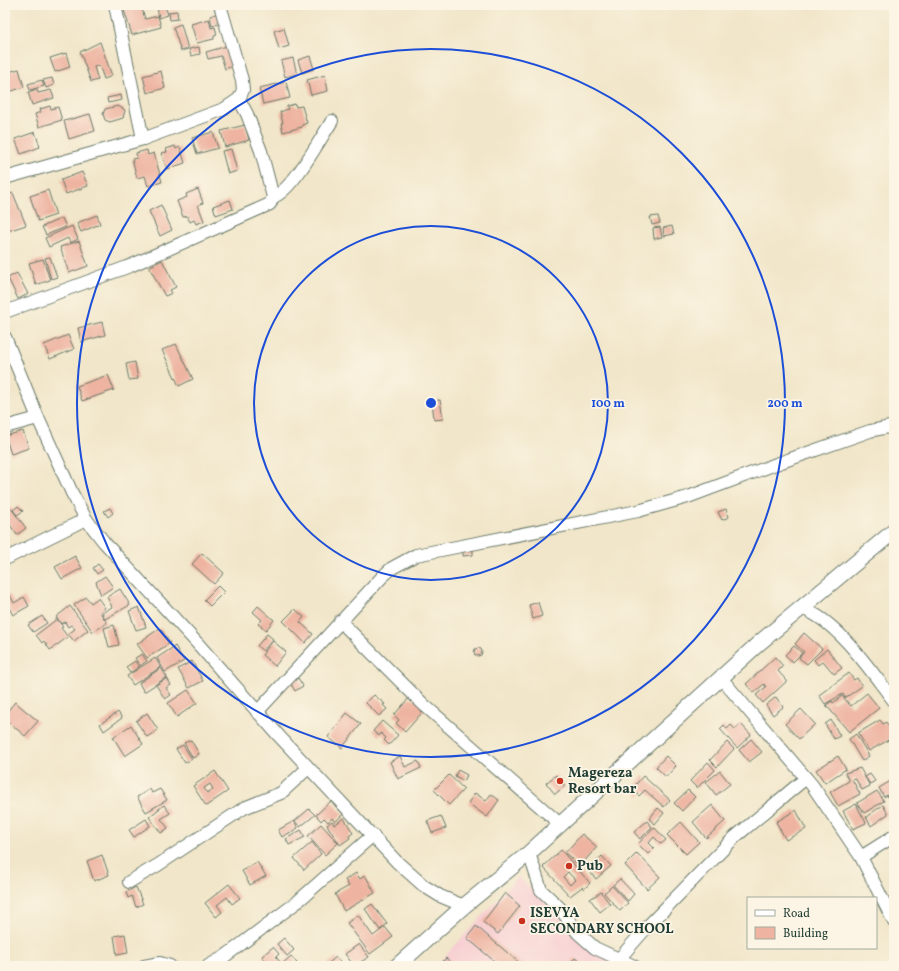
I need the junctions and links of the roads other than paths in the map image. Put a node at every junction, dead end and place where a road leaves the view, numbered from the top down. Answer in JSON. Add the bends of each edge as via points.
{"nodes":[{"id":1,"x":115,"y":5,"type":"edge"},
{"id":2,"x":220,"y":5,"type":"edge"},
{"id":3,"x":240,"y":99,"type":"junction"},
{"id":4,"x":332,"y":121,"type":"dead end"},
{"id":5,"x":143,"y":138,"type":"junction"},
{"id":6,"x":5,"y":178,"type":"edge"},
{"id":7,"x":273,"y":198,"type":"junction"},
{"id":8,"x":5,"y":312,"type":"edge"},
{"id":9,"x":5,"y":337,"type":"edge"},
{"id":10,"x":38,"y":418,"type":"junction"},
{"id":11,"x":894,"y":426,"type":"edge"},
{"id":12,"x":5,"y":427,"type":"edge"},
{"id":13,"x":86,"y":520,"type":"junction"},
{"id":14,"x":894,"y":531,"type":"edge"},
{"id":15,"x":5,"y":560,"type":"edge"},
{"id":16,"x":801,"y":608,"type":"junction"},
{"id":17,"x":340,"y":621,"type":"junction"},
{"id":18,"x":721,"y":678,"type":"junction"},
{"id":19,"x":894,"y":700,"type":"edge"},
{"id":20,"x":257,"y":712,"type":"junction"},
{"id":21,"x":308,"y":768,"type":"junction"},
{"id":22,"x":806,"y":778,"type":"junction"},
{"id":23,"x":560,"y":824,"type":"junction"},
{"id":24,"x":373,"y":835,"type":"junction"},
{"id":25,"x":894,"y":836,"type":"edge"},
{"id":26,"x":529,"y":853,"type":"junction"},
{"id":27,"x":861,"y":857,"type":"junction"},
{"id":28,"x":129,"y":882,"type":"dead end"},
{"id":29,"x":464,"y":906,"type":"junction"},
{"id":30,"x":894,"y":922,"type":"edge"},
{"id":31,"x":619,"y":959,"type":"junction"},
{"id":32,"x":144,"y":966,"type":"edge"},
{"id":33,"x":170,"y":966,"type":"edge"},
{"id":34,"x":208,"y":966,"type":"edge"},
{"id":35,"x":397,"y":966,"type":"edge"},
{"id":36,"x":634,"y":966,"type":"edge"}],
"edges":[{"from":1,"to":5,"type":"street"},
{"from":2,"to":3,"type":"street","via":[[242,80],[243,90]]},
{"from":3,"to":5,"type":"street","via":[[224,109]]},
{"from":3,"to":7,"type":"street","via":[[259,145]]},
{"from":4,"to":7,"type":"street","via":[[295,177],[284,191]]},
{"from":5,"to":6,"type":"street"},
{"from":7,"to":8,"type":"street","via":[[266,206],[145,260]]},
{"from":9,"to":10,"type":"street"},
{"from":10,"to":12,"type":"street"},
{"from":10,"to":13,"type":"street"},
{"from":11,"to":17,"type":"street","via":[[870,431],[664,504],[416,555],[392,568]]},
{"from":13,"to":15,"type":"street"},
{"from":13,"to":20,"type":"street"},
{"from":14,"to":16,"type":"street"},
{"from":16,"to":18,"type":"street"},
{"from":16,"to":19,"type":"street","via":[[820,617],[836,631]]},
{"from":17,"to":20,"type":"street"},
{"from":17,"to":23,"type":"street","via":[[423,704]]},
{"from":18,"to":22,"type":"street"},
{"from":18,"to":23,"type":"street"},
{"from":20,"to":21,"type":"street"},
{"from":21,"to":24,"type":"street"},
{"from":21,"to":28,"type":"street","via":[[281,793],[244,808]]},
{"from":22,"to":27,"type":"street"},
{"from":22,"to":31,"type":"street","via":[[735,838]]},
{"from":23,"to":26,"type":"street"},
{"from":24,"to":29,"type":"street","via":[[397,862],[424,886]]},
{"from":24,"to":34,"type":"street","via":[[296,903]]},
{"from":25,"to":27,"type":"street"},
{"from":26,"to":29,"type":"street"},
{"from":26,"to":31,"type":"street","via":[[541,890],[559,907],[586,941]]},
{"from":27,"to":30,"type":"street"},
{"from":29,"to":35,"type":"street"},
{"from":31,"to":36,"type":"street"},
{"from":32,"to":33,"type":"street","via":[[160,963]]}]}
